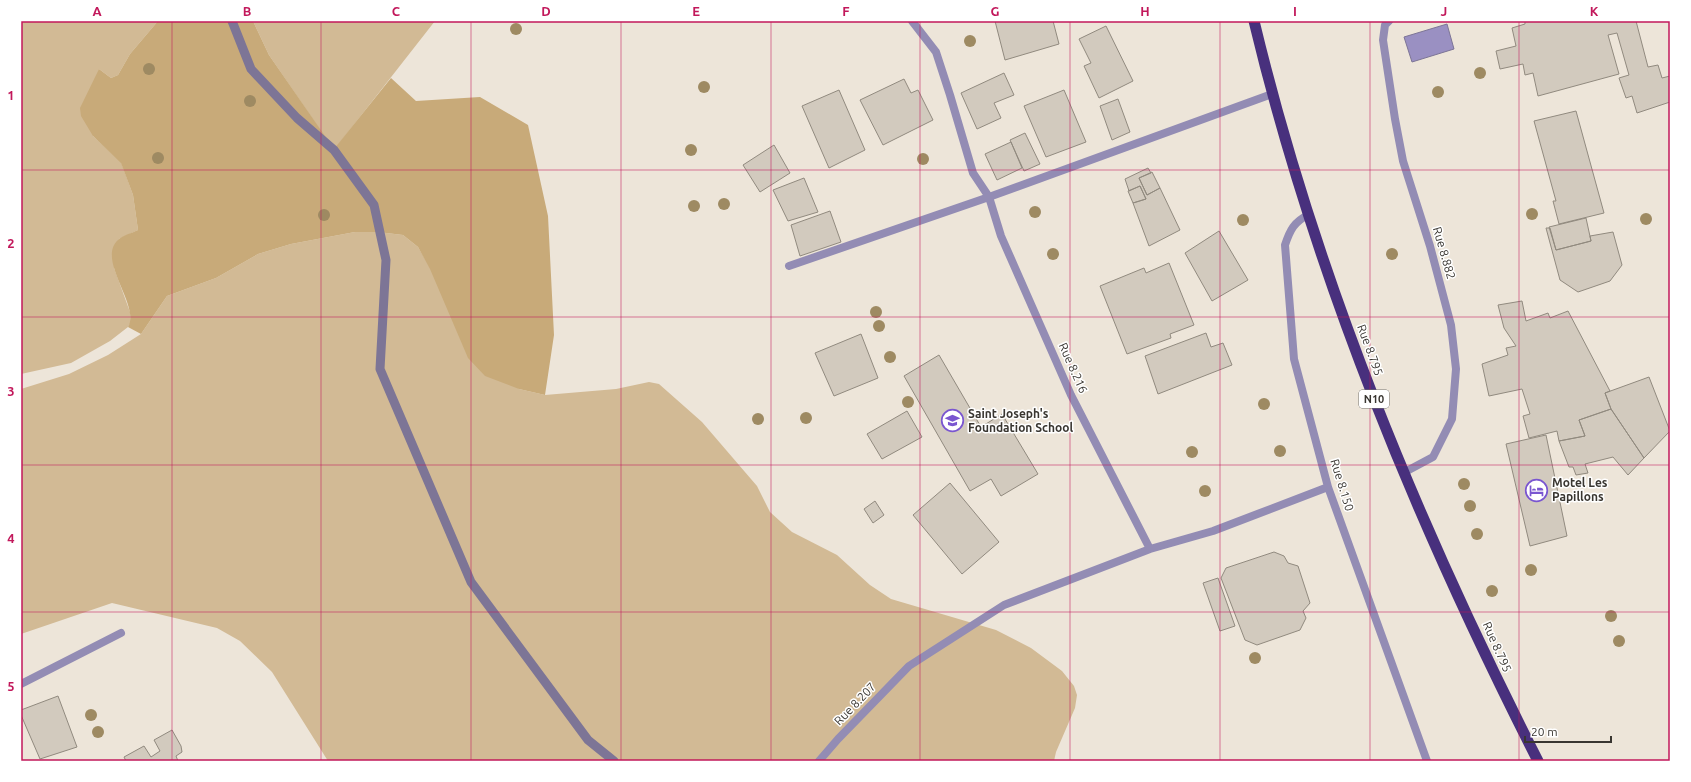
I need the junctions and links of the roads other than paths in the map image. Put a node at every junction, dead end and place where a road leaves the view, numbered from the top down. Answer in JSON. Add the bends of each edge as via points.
{"nodes":[{"id":1,"x":912,"y":21,"type":"edge"},
{"id":2,"x":1254,"y":21,"type":"edge"},
{"id":3,"x":1389,"y":21,"type":"edge"},
{"id":4,"x":1272,"y":94,"type":"junction"},
{"id":5,"x":989,"y":197,"type":"junction"},
{"id":6,"x":1308,"y":215,"type":"junction"},
{"id":7,"x":789,"y":266,"type":"dead end"},
{"id":8,"x":1403,"y":473,"type":"junction"},
{"id":9,"x":1328,"y":487,"type":"junction"},
{"id":10,"x":1150,"y":549,"type":"junction"},
{"id":11,"x":121,"y":633,"type":"dead end"},
{"id":12,"x":21,"y":684,"type":"edge"},
{"id":13,"x":819,"y":761,"type":"edge"},
{"id":14,"x":1427,"y":761,"type":"edge"},
{"id":15,"x":1538,"y":761,"type":"edge"}],
"edges":[{"from":1,"to":5,"type":"street","name":"Rue 8.216","via":[[936,52],[973,173]]},
{"from":2,"to":4,"type":"highway","name":"Rue 8.795","number":"N10"},
{"from":3,"to":8,"type":"street","name":"Rue 8.882","via":[[1385,25],[1383,40],[1395,119],[1404,161],[1451,325],[1456,369],[1452,420],[1433,457]]},
{"from":4,"to":5,"type":"street"},
{"from":4,"to":6,"type":"highway","name":"Rue 8.795","number":"N10"},
{"from":5,"to":7,"type":"street"},
{"from":5,"to":10,"type":"street","name":"Rue 8.216","via":[[1001,236],[1071,395]]},
{"from":6,"to":8,"type":"highway","name":"Rue 8.795","number":"N10","via":[[1356,352]]},
{"from":6,"to":9,"type":"street","name":"Rue 8.150","via":[[1298,220],[1290,231],[1285,245],[1294,359]]},
{"from":8,"to":15,"type":"highway","name":"Rue 8.795","number":"N10","via":[[1502,689]]},
{"from":9,"to":10,"type":"street","via":[[1213,531]]},
{"from":9,"to":14,"type":"street","name":"Rue 8.150"},
{"from":10,"to":13,"type":"street","name":"Rue 8.207","via":[[1004,605],[910,666]]},
{"from":11,"to":12,"type":"street"}]}
